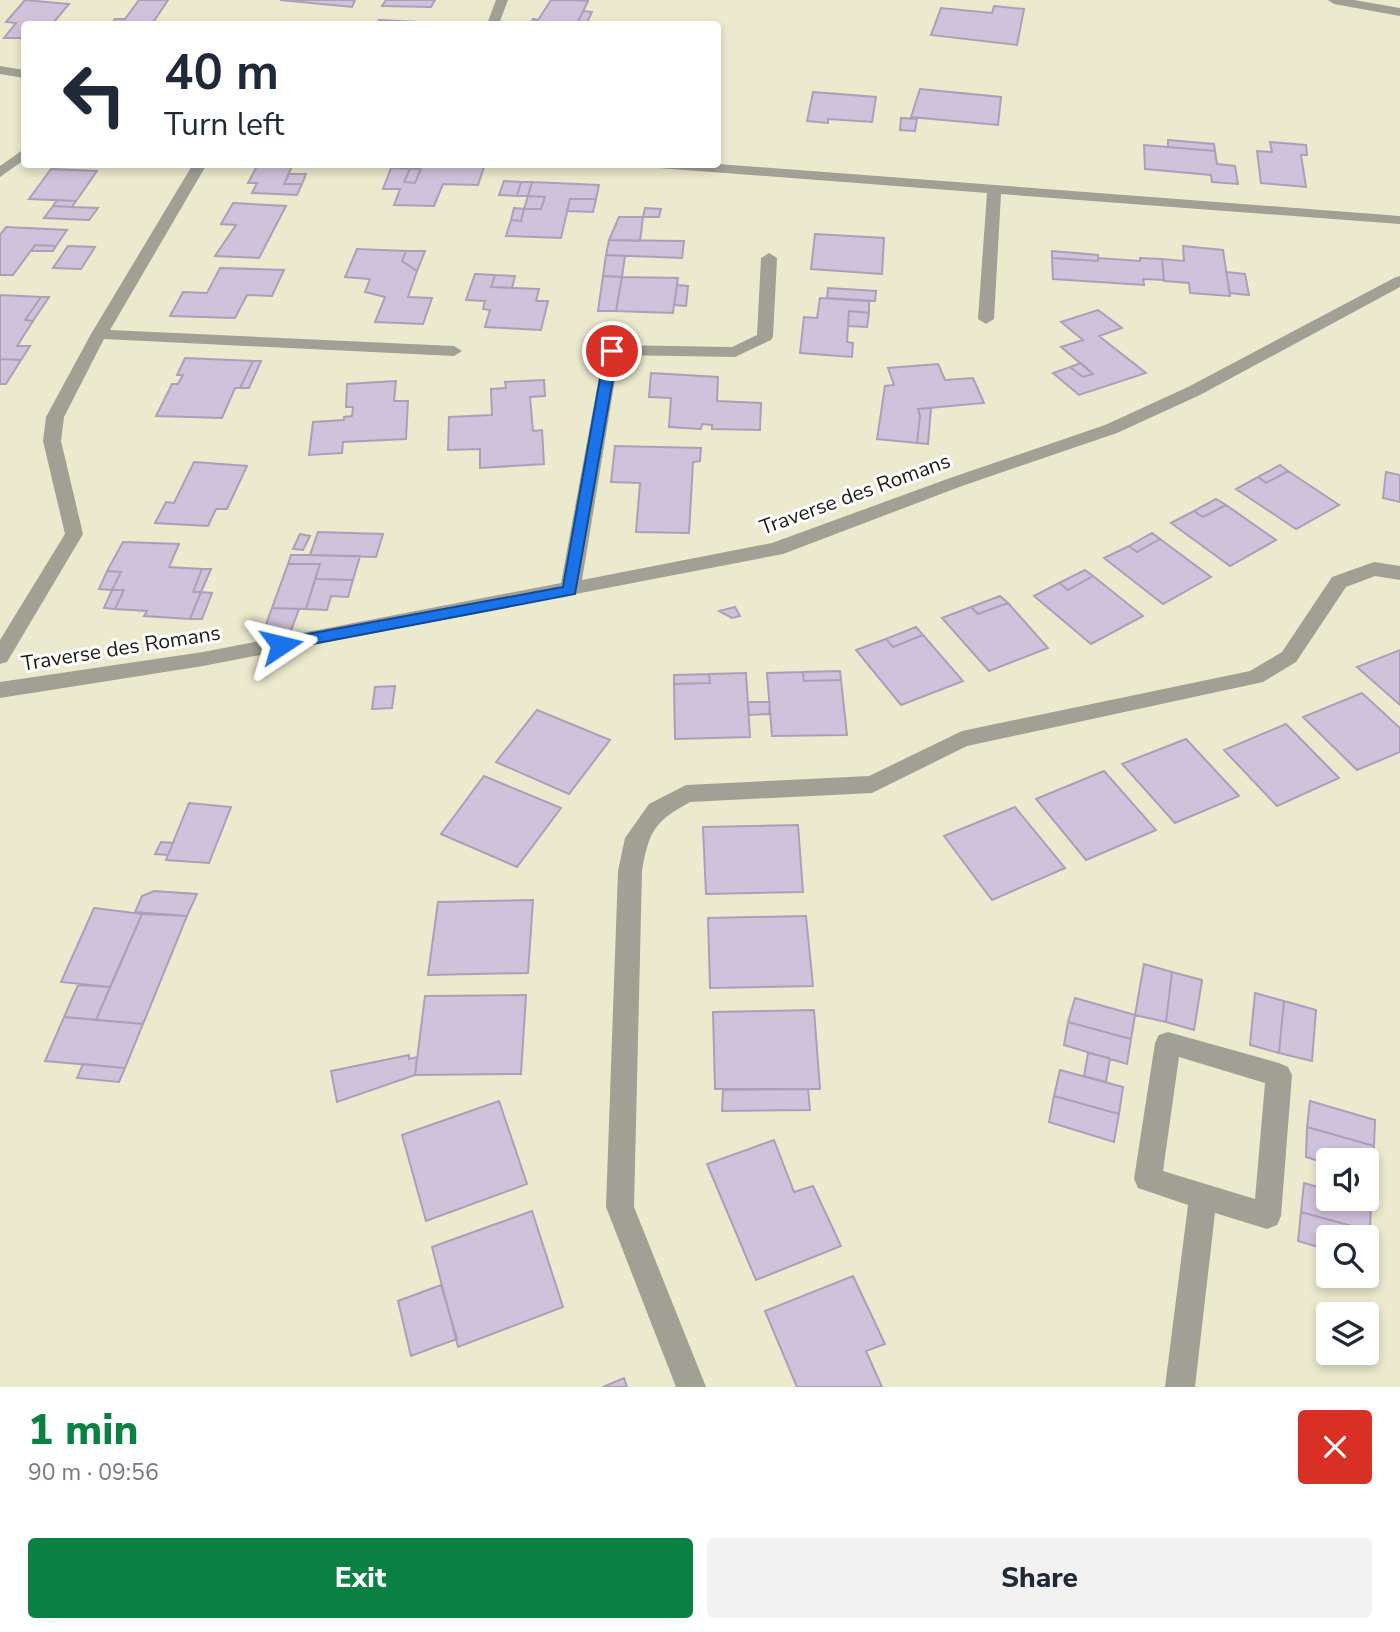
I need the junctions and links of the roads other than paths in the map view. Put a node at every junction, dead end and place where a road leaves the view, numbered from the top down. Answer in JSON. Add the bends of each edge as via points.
{"nodes":[{"id":1,"x":502,"y":0,"type":"edge"},
{"id":2,"x":1334,"y":0,"type":"edge"},
{"id":3,"x":1400,"y":12,"type":"edge"},
{"id":4,"x":494,"y":21,"type":"edge"},
{"id":5,"x":0,"y":69,"type":"edge"},
{"id":6,"x":21,"y":73,"type":"edge"},
{"id":7,"x":21,"y":156,"type":"edge"},
{"id":8,"x":198,"y":168,"type":"edge"},
{"id":9,"x":711,"y":168,"type":"edge"},
{"id":10,"x":0,"y":173,"type":"edge"},
{"id":11,"x":995,"y":190,"type":"junction"},
{"id":12,"x":1400,"y":220,"type":"edge"},
{"id":13,"x":769,"y":258,"type":"dead end"},
{"id":14,"x":1400,"y":281,"type":"edge"},
{"id":15,"x":986,"y":319,"type":"dead end"},
{"id":16,"x":99,"y":334,"type":"junction"},
{"id":17,"x":454,"y":351,"type":"dead end"},
{"id":18,"x":1400,"y":573,"type":"edge"},
{"id":19,"x":569,"y":590,"type":"junction"},
{"id":20,"x":0,"y":657,"type":"edge"},
{"id":21,"x":0,"y":690,"type":"edge"},
{"id":22,"x":1203,"y":1196,"type":"junction"},
{"id":23,"x":691,"y":1387,"type":"edge"},
{"id":24,"x":1180,"y":1387,"type":"edge"}],
"edges":[{"from":1,"to":4,"type":"street"},
{"from":2,"to":3,"type":"street"},
{"from":5,"to":6,"type":"street"},
{"from":7,"to":10,"type":"street"},
{"from":8,"to":16,"type":"street"},
{"from":9,"to":11,"type":"street"},
{"from":11,"to":12,"type":"street"},
{"from":11,"to":15,"type":"street"},
{"from":13,"to":19,"type":"street","via":[[765,337],[735,352],[612,351]]},
{"from":14,"to":19,"type":"street","name":"Traverse des Romans","via":[[1206,385],[1111,429],[776,549]]},
{"from":16,"to":17,"type":"street"},
{"from":16,"to":20,"type":"street","via":[[55,417],[52,440],[74,534]]},
{"from":18,"to":23,"type":"street","via":[[1374,569],[1339,582],[1289,657],[1256,677],[962,739],[872,784],[686,793],[657,810],[636,838],[630,871],[620,1207]]},
{"from":19,"to":21,"type":"street","name":"Traverse des Romans","via":[[203,659]]},
{"from":22,"to":22,"type":"street","via":[[1148,1179],[1168,1043],[1279,1075],[1267,1216]]},
{"from":22,"to":24,"type":"street"}]}
